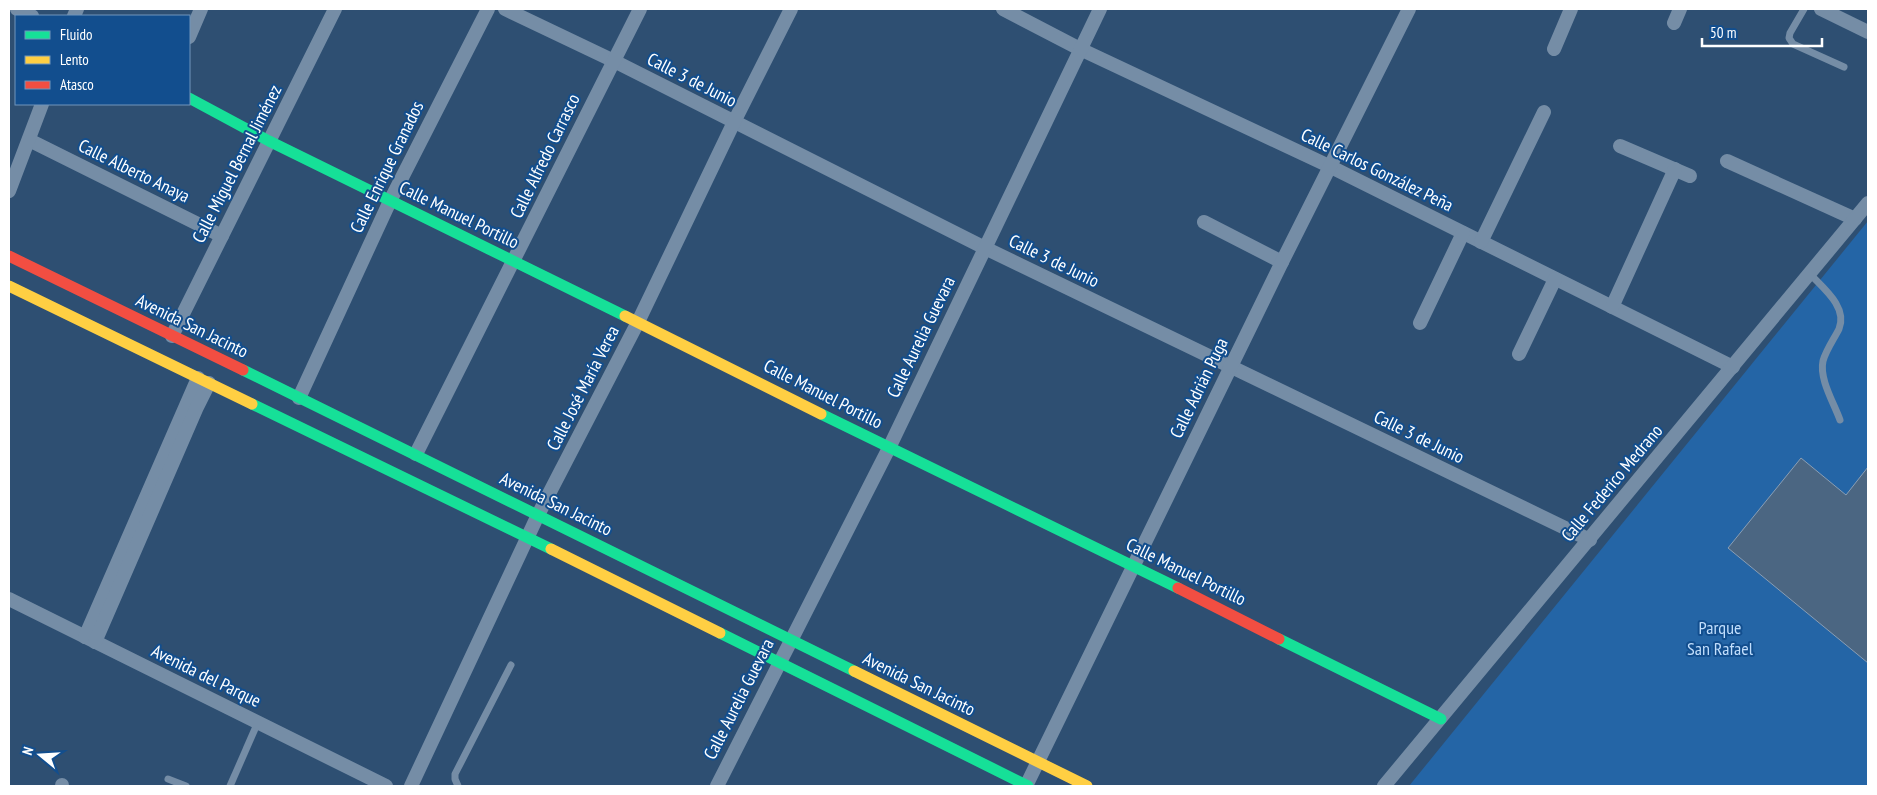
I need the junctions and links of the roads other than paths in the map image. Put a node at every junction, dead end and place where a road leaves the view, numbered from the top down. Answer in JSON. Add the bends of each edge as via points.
{"nodes":[{"id":1,"x":17,"y":9,"type":"edge"},
{"id":2,"x":201,"y":9,"type":"edge"},
{"id":3,"x":336,"y":9,"type":"edge"},
{"id":4,"x":488,"y":9,"type":"edge"},
{"id":5,"x":505,"y":9,"type":"edge"},
{"id":6,"x":640,"y":9,"type":"edge"},
{"id":7,"x":791,"y":9,"type":"edge"},
{"id":8,"x":1003,"y":9,"type":"edge"},
{"id":9,"x":1100,"y":9,"type":"edge"},
{"id":10,"x":1409,"y":9,"type":"edge"},
{"id":11,"x":1571,"y":9,"type":"edge"},
{"id":12,"x":1680,"y":9,"type":"edge"},
{"id":13,"x":1804,"y":9,"type":"edge"},
{"id":14,"x":1821,"y":9,"type":"edge"},
{"id":15,"x":30,"y":15,"type":"edge"},
{"id":16,"x":1674,"y":23,"type":"dead end"},
{"id":17,"x":1868,"y":32,"type":"edge"},
{"id":18,"x":190,"y":35,"type":"edge"},
{"id":19,"x":1080,"y":49,"type":"junction"},
{"id":20,"x":1554,"y":49,"type":"dead end"},
{"id":21,"x":614,"y":61,"type":"junction"},
{"id":22,"x":1844,"y":67,"type":"dead end"},
{"id":23,"x":190,"y":99,"type":"edge"},
{"id":24,"x":42,"y":105,"type":"edge"},
{"id":25,"x":1544,"y":112,"type":"dead end"},
{"id":26,"x":734,"y":122,"type":"junction"},
{"id":27,"x":29,"y":140,"type":"junction"},
{"id":28,"x":269,"y":141,"type":"junction"},
{"id":29,"x":1620,"y":146,"type":"dead end"},
{"id":30,"x":1728,"y":161,"type":"dead end"},
{"id":31,"x":1330,"y":166,"type":"junction"},
{"id":32,"x":1675,"y":168,"type":"junction"},
{"id":33,"x":1690,"y":176,"type":"dead end"},
{"id":34,"x":9,"y":191,"type":"edge"},
{"id":35,"x":390,"y":201,"type":"junction"},
{"id":36,"x":1868,"y":203,"type":"edge"},
{"id":37,"x":1855,"y":219,"type":"junction"},
{"id":38,"x":1204,"y":222,"type":"dead end"},
{"id":39,"x":1463,"y":233,"type":"junction"},
{"id":40,"x":222,"y":236,"type":"junction"},
{"id":41,"x":1481,"y":242,"type":"junction"},
{"id":42,"x":985,"y":248,"type":"junction"},
{"id":43,"x":9,"y":256,"type":"edge"},
{"id":44,"x":1282,"y":262,"type":"junction"},
{"id":45,"x":514,"y":263,"type":"junction"},
{"id":46,"x":1810,"y":274,"type":"junction"},
{"id":47,"x":1555,"y":279,"type":"junction"},
{"id":48,"x":9,"y":286,"type":"edge"},
{"id":49,"x":1612,"y":307,"type":"junction"},
{"id":50,"x":638,"y":322,"type":"junction"},
{"id":51,"x":1420,"y":323,"type":"dead end"},
{"id":52,"x":172,"y":336,"type":"junction"},
{"id":53,"x":1519,"y":354,"type":"dead end"},
{"id":54,"x":1231,"y":367,"type":"junction"},
{"id":55,"x":1733,"y":367,"type":"junction"},
{"id":56,"x":203,"y":380,"type":"junction"},
{"id":57,"x":300,"y":398,"type":"junction"},
{"id":58,"x":1840,"y":420,"type":"dead end"},
{"id":59,"x":888,"y":448,"type":"junction"},
{"id":60,"x":416,"y":454,"type":"junction"},
{"id":61,"x":538,"y":515,"type":"junction"},
{"id":62,"x":527,"y":537,"type":"junction"},
{"id":63,"x":1590,"y":540,"type":"junction"},
{"id":64,"x":1133,"y":566,"type":"junction"},
{"id":65,"x":9,"y":599,"type":"edge"},
{"id":66,"x":90,"y":640,"type":"junction"},
{"id":67,"x":790,"y":640,"type":"junction"},
{"id":68,"x":778,"y":663,"type":"junction"},
{"id":69,"x":511,"y":665,"type":"dead end"},
{"id":70,"x":1441,"y":719,"type":"junction"},
{"id":71,"x":258,"y":722,"type":"junction"},
{"id":72,"x":1038,"y":762,"type":"junction"},
{"id":73,"x":168,"y":779,"type":"dead end"},
{"id":74,"x":186,"y":786,"type":"edge"},
{"id":75,"x":230,"y":786,"type":"edge"},
{"id":76,"x":386,"y":786,"type":"edge"},
{"id":77,"x":411,"y":786,"type":"edge"},
{"id":78,"x":458,"y":786,"type":"edge"},
{"id":79,"x":717,"y":786,"type":"edge"},
{"id":80,"x":1027,"y":786,"type":"edge"},
{"id":81,"x":1087,"y":786,"type":"edge"},
{"id":82,"x":1384,"y":786,"type":"edge"}],
"edges":[{"from":1,"to":15,"type":"street"},
{"from":2,"to":18,"type":"street"},
{"from":3,"to":28,"type":"street","name":"Calle Miguel Bernal Jiménez"},
{"from":4,"to":35,"type":"street","name":"Calle Enrique Granados"},
{"from":5,"to":21,"type":"street","name":"Calle 3 de Junio"},
{"from":6,"to":21,"type":"street","name":"Calle Alfredo Carrasco"},
{"from":7,"to":26,"type":"street","name":"Calle José María Verea"},
{"from":8,"to":19,"type":"street","name":"Calle Carlos González Peña"},
{"from":9,"to":19,"type":"street","name":"Calle Aurelia Guevara"},
{"from":10,"to":31,"type":"street","name":"Calle Adrián Puga"},
{"from":11,"to":20,"type":"street"},
{"from":12,"to":16,"type":"street"},
{"from":13,"to":22,"type":"lane","via":[[1790,33],[1793,44]]},
{"from":14,"to":17,"type":"street"},
{"from":19,"to":31,"type":"street","name":"Calle Carlos González Peña"},
{"from":19,"to":42,"type":"street","name":"Calle Aurelia Guevara"},
{"from":21,"to":26,"type":"street","name":"Calle 3 de Junio"},
{"from":21,"to":45,"type":"street","name":"Calle Alfredo Carrasco"},
{"from":23,"to":28,"type":"main road","name":"Calle Manuel Portillo"},
{"from":24,"to":27,"type":"street"},
{"from":25,"to":41,"type":"street"},
{"from":26,"to":42,"type":"street","name":"Calle 3 de Junio"},
{"from":26,"to":50,"type":"street","name":"Calle José María Verea"},
{"from":27,"to":34,"type":"street"},
{"from":27,"to":40,"type":"street","name":"Calle Alberto Anaya"},
{"from":28,"to":35,"type":"main road","name":"Calle Manuel Portillo"},
{"from":28,"to":40,"type":"street","name":"Calle Miguel Bernal Jiménez"},
{"from":29,"to":32,"type":"street"},
{"from":30,"to":37,"type":"street"},
{"from":31,"to":39,"type":"street","name":"Calle Carlos González Peña"},
{"from":31,"to":44,"type":"street","name":"Calle Adrián Puga"},
{"from":32,"to":33,"type":"street"},
{"from":32,"to":49,"type":"street"},
{"from":35,"to":45,"type":"main road","name":"Calle Manuel Portillo"},
{"from":35,"to":57,"type":"street","name":"Calle Enrique Granados"},
{"from":36,"to":37,"type":"street","name":"Calle Federico Medrano"},
{"from":37,"to":46,"type":"street","name":"Calle Federico Medrano"},
{"from":38,"to":44,"type":"street"},
{"from":39,"to":41,"type":"street","name":"Calle Carlos González Peña"},
{"from":39,"to":51,"type":"street"},
{"from":40,"to":52,"type":"street","name":"Calle Miguel Bernal Jiménez"},
{"from":41,"to":47,"type":"street","name":"Calle Carlos González Peña"},
{"from":42,"to":54,"type":"street","name":"Calle 3 de Junio"},
{"from":42,"to":59,"type":"street","name":"Calle Aurelia Guevara"},
{"from":43,"to":52,"type":"main road","name":"Avenida San Jacinto"},
{"from":44,"to":54,"type":"street","name":"Calle Adrián Puga"},
{"from":45,"to":50,"type":"main road","name":"Calle Manuel Portillo"},
{"from":45,"to":60,"type":"street","name":"Calle Alfredo Carrasco"},
{"from":46,"to":55,"type":"street","name":"Calle Federico Medrano"},
{"from":46,"to":58,"type":"lane","via":[[1837,304],[1840,314],[1840,326],[1823,361],[1824,380]]},
{"from":47,"to":49,"type":"street","name":"Calle Carlos González Peña"},
{"from":47,"to":53,"type":"street"},
{"from":48,"to":56,"type":"main road"},
{"from":49,"to":55,"type":"street","name":"Calle Carlos González Peña"},
{"from":50,"to":59,"type":"main road","name":"Calle Manuel Portillo"},
{"from":50,"to":61,"type":"street","name":"Calle José María Verea"},
{"from":52,"to":57,"type":"main road","name":"Avenida San Jacinto"},
{"from":54,"to":63,"type":"street","name":"Calle 3 de Junio"},
{"from":54,"to":64,"type":"street","name":"Calle Adrián Puga"},
{"from":55,"to":63,"type":"street","name":"Calle Federico Medrano"},
{"from":56,"to":62,"type":"main road"},
{"from":56,"to":66,"type":"street"},
{"from":57,"to":60,"type":"main road","name":"Avenida San Jacinto"},
{"from":59,"to":64,"type":"main road","name":"Calle Manuel Portillo"},
{"from":59,"to":67,"type":"street","name":"Calle Aurelia Guevara"},
{"from":60,"to":61,"type":"main road","name":"Avenida San Jacinto"},
{"from":61,"to":62,"type":"street","name":"Calle José María Verea"},
{"from":61,"to":67,"type":"main road","name":"Avenida San Jacinto"},
{"from":62,"to":68,"type":"main road"},
{"from":62,"to":77,"type":"street","name":"Calle José María Verea"},
{"from":63,"to":70,"type":"street","name":"Calle Federico Medrano"},
{"from":64,"to":70,"type":"main road","name":"Calle Manuel Portillo"},
{"from":64,"to":72,"type":"street","name":"Calle Adrián Puga"},
{"from":65,"to":66,"type":"street","name":"Avenida del Parque"},
{"from":66,"to":71,"type":"street","name":"Avenida del Parque"},
{"from":67,"to":68,"type":"street","name":"Calle Aurelia Guevara"},
{"from":67,"to":72,"type":"main road","name":"Avenida San Jacinto"},
{"from":68,"to":79,"type":"street","name":"Calle Aurelia Guevara"},
{"from":68,"to":80,"type":"main road"},
{"from":69,"to":78,"type":"lane","via":[[455,774]]},
{"from":70,"to":82,"type":"street","name":"Calle Federico Medrano"},
{"from":71,"to":75,"type":"lane"},
{"from":71,"to":76,"type":"street","name":"Avenida del Parque"},
{"from":72,"to":80,"type":"street","name":"Calle Adrián Puga"},
{"from":72,"to":81,"type":"main road","name":"Avenida San Jacinto"},
{"from":73,"to":74,"type":"lane"}]}
